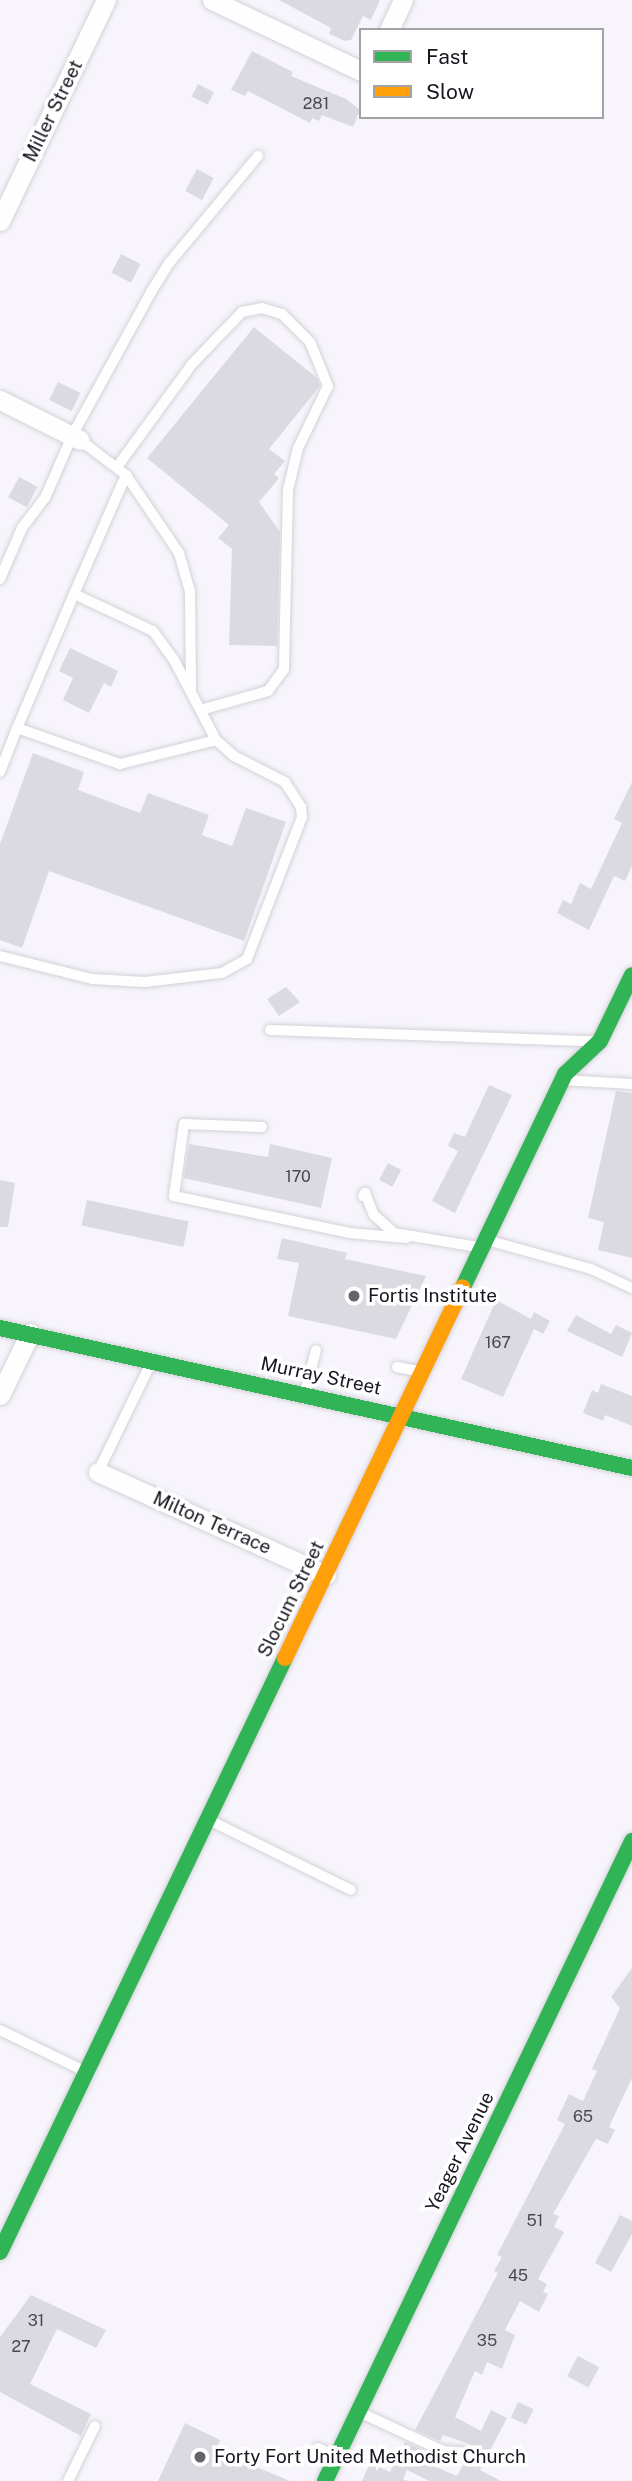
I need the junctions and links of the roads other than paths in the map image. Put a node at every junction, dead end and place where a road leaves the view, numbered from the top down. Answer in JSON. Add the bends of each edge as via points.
{"nodes":[{"id":1,"x":106,"y":0,"type":"edge"},
{"id":2,"x":212,"y":0,"type":"edge"},
{"id":3,"x":403,"y":0,"type":"edge"},
{"id":4,"x":390,"y":28,"type":"edge"},
{"id":5,"x":359,"y":70,"type":"edge"},
{"id":6,"x":258,"y":156,"type":"dead end"},
{"id":7,"x":0,"y":221,"type":"edge"},
{"id":8,"x":0,"y":400,"type":"edge"},
{"id":9,"x":77,"y":437,"type":"junction"},
{"id":10,"x":117,"y":467,"type":"junction"},
{"id":11,"x":126,"y":475,"type":"junction"},
{"id":12,"x":0,"y":579,"type":"edge"},
{"id":13,"x":74,"y":594,"type":"junction"},
{"id":14,"x":191,"y":691,"type":"junction"},
{"id":15,"x":201,"y":710,"type":"junction"},
{"id":16,"x":17,"y":728,"type":"junction"},
{"id":17,"x":216,"y":740,"type":"junction"},
{"id":18,"x":0,"y":772,"type":"edge"},
{"id":19,"x":0,"y":956,"type":"edge"},
{"id":20,"x":632,"y":975,"type":"edge"},
{"id":21,"x":270,"y":1030,"type":"dead end"},
{"id":22,"x":600,"y":1041,"type":"junction"},
{"id":23,"x":563,"y":1080,"type":"junction"},
{"id":24,"x":632,"y":1084,"type":"edge"},
{"id":25,"x":262,"y":1127,"type":"dead end"},
{"id":26,"x":363,"y":1196,"type":"dead end"},
{"id":27,"x":407,"y":1238,"type":"junction"},
{"id":28,"x":484,"y":1243,"type":"junction"},
{"id":29,"x":632,"y":1288,"type":"edge"},
{"id":30,"x":0,"y":1328,"type":"edge"},
{"id":31,"x":30,"y":1334,"type":"junction"},
{"id":32,"x":316,"y":1350,"type":"dead end"},
{"id":33,"x":152,"y":1361,"type":"junction"},
{"id":34,"x":397,"y":1367,"type":"dead end"},
{"id":35,"x":422,"y":1372,"type":"junction"},
{"id":36,"x":304,"y":1394,"type":"junction"},
{"id":37,"x":0,"y":1395,"type":"edge"},
{"id":38,"x":402,"y":1415,"type":"junction"},
{"id":39,"x":632,"y":1468,"type":"edge"},
{"id":40,"x":98,"y":1472,"type":"joint"},
{"id":41,"x":326,"y":1575,"type":"junction"},
{"id":42,"x":209,"y":1819,"type":"junction"},
{"id":43,"x":632,"y":1841,"type":"edge"},
{"id":44,"x":351,"y":1890,"type":"dead end"},
{"id":45,"x":0,"y":2030,"type":"edge"},
{"id":46,"x":87,"y":2072,"type":"junction"},
{"id":47,"x":0,"y":2252,"type":"edge"},
{"id":48,"x":359,"y":2412,"type":"junction"},
{"id":49,"x":95,"y":2426,"type":"dead end"},
{"id":50,"x":318,"y":2448,"type":"dead end"},
{"id":51,"x":474,"y":2453,"type":"dead end"},
{"id":52,"x":337,"y":2457,"type":"junction"},
{"id":53,"x":68,"y":2481,"type":"edge"},
{"id":54,"x":325,"y":2481,"type":"edge"}],
"edges":[{"from":1,"to":7,"type":"street","name":"Miller Street"},
{"from":2,"to":5,"type":"street"},
{"from":3,"to":4,"type":"street"},
{"from":6,"to":9,"type":"lane","via":[[170,262]]},
{"from":8,"to":9,"type":"street"},
{"from":9,"to":10,"type":"lane"},
{"from":9,"to":12,"type":"lane","via":[[45,498],[22,528]]},
{"from":10,"to":11,"type":"lane"},
{"from":10,"to":15,"type":"lane","via":[[192,364],[242,312],[262,308],[282,314],[310,342],[328,386],[298,448],[288,490],[284,669],[268,691]]},
{"from":11,"to":13,"type":"lane"},
{"from":11,"to":14,"type":"lane","via":[[185,569],[192,616]]},
{"from":13,"to":14,"type":"lane","via":[[153,631]]},
{"from":13,"to":16,"type":"lane"},
{"from":14,"to":15,"type":"lane"},
{"from":15,"to":17,"type":"lane"},
{"from":16,"to":17,"type":"lane","via":[[120,764]]},
{"from":16,"to":18,"type":"lane"},
{"from":17,"to":19,"type":"lane","via":[[234,756],[285,782],[302,817],[247,959],[222,973],[145,982],[92,979]]},
{"from":20,"to":22,"type":"street","name":"Slocum Street"},
{"from":21,"to":22,"type":"lane"},
{"from":22,"to":23,"type":"street","name":"Slocum Street","via":[[572,1063]]},
{"from":23,"to":24,"type":"lane"},
{"from":23,"to":28,"type":"street","name":"Slocum Street"},
{"from":25,"to":27,"type":"lane","via":[[184,1124],[174,1196],[349,1233]]},
{"from":26,"to":27,"type":"lane","via":[[365,1193],[374,1215]]},
{"from":27,"to":28,"type":"lane"},
{"from":28,"to":29,"type":"lane","via":[[591,1269]]},
{"from":28,"to":35,"type":"street","name":"Slocum Street"},
{"from":30,"to":31,"type":"street","name":"Murray Street"},
{"from":31,"to":33,"type":"street","name":"Murray Street"},
{"from":31,"to":37,"type":"street"},
{"from":32,"to":36,"type":"lane"},
{"from":33,"to":36,"type":"street","name":"Murray Street"},
{"from":33,"to":40,"type":"lane"},
{"from":34,"to":35,"type":"lane"},
{"from":35,"to":38,"type":"street","name":"Slocum Street"},
{"from":36,"to":38,"type":"street","name":"Murray Street"},
{"from":38,"to":39,"type":"street","name":"Murray Street"},
{"from":38,"to":41,"type":"street","name":"Slocum Street"},
{"from":40,"to":41,"type":"street","name":"Milton Terrace"},
{"from":41,"to":42,"type":"street","name":"Slocum Street"},
{"from":42,"to":44,"type":"lane"},
{"from":42,"to":46,"type":"street","name":"Slocum Street"},
{"from":43,"to":48,"type":"street","name":"Yeager Avenue"},
{"from":45,"to":46,"type":"lane"},
{"from":46,"to":47,"type":"street","name":"Slocum Street"},
{"from":48,"to":51,"type":"lane","via":[[443,2451]]},
{"from":48,"to":52,"type":"street","name":"Yeager Avenue"},
{"from":49,"to":53,"type":"lane"},
{"from":50,"to":52,"type":"lane"},
{"from":52,"to":54,"type":"street","name":"Yeager Avenue"}]}
